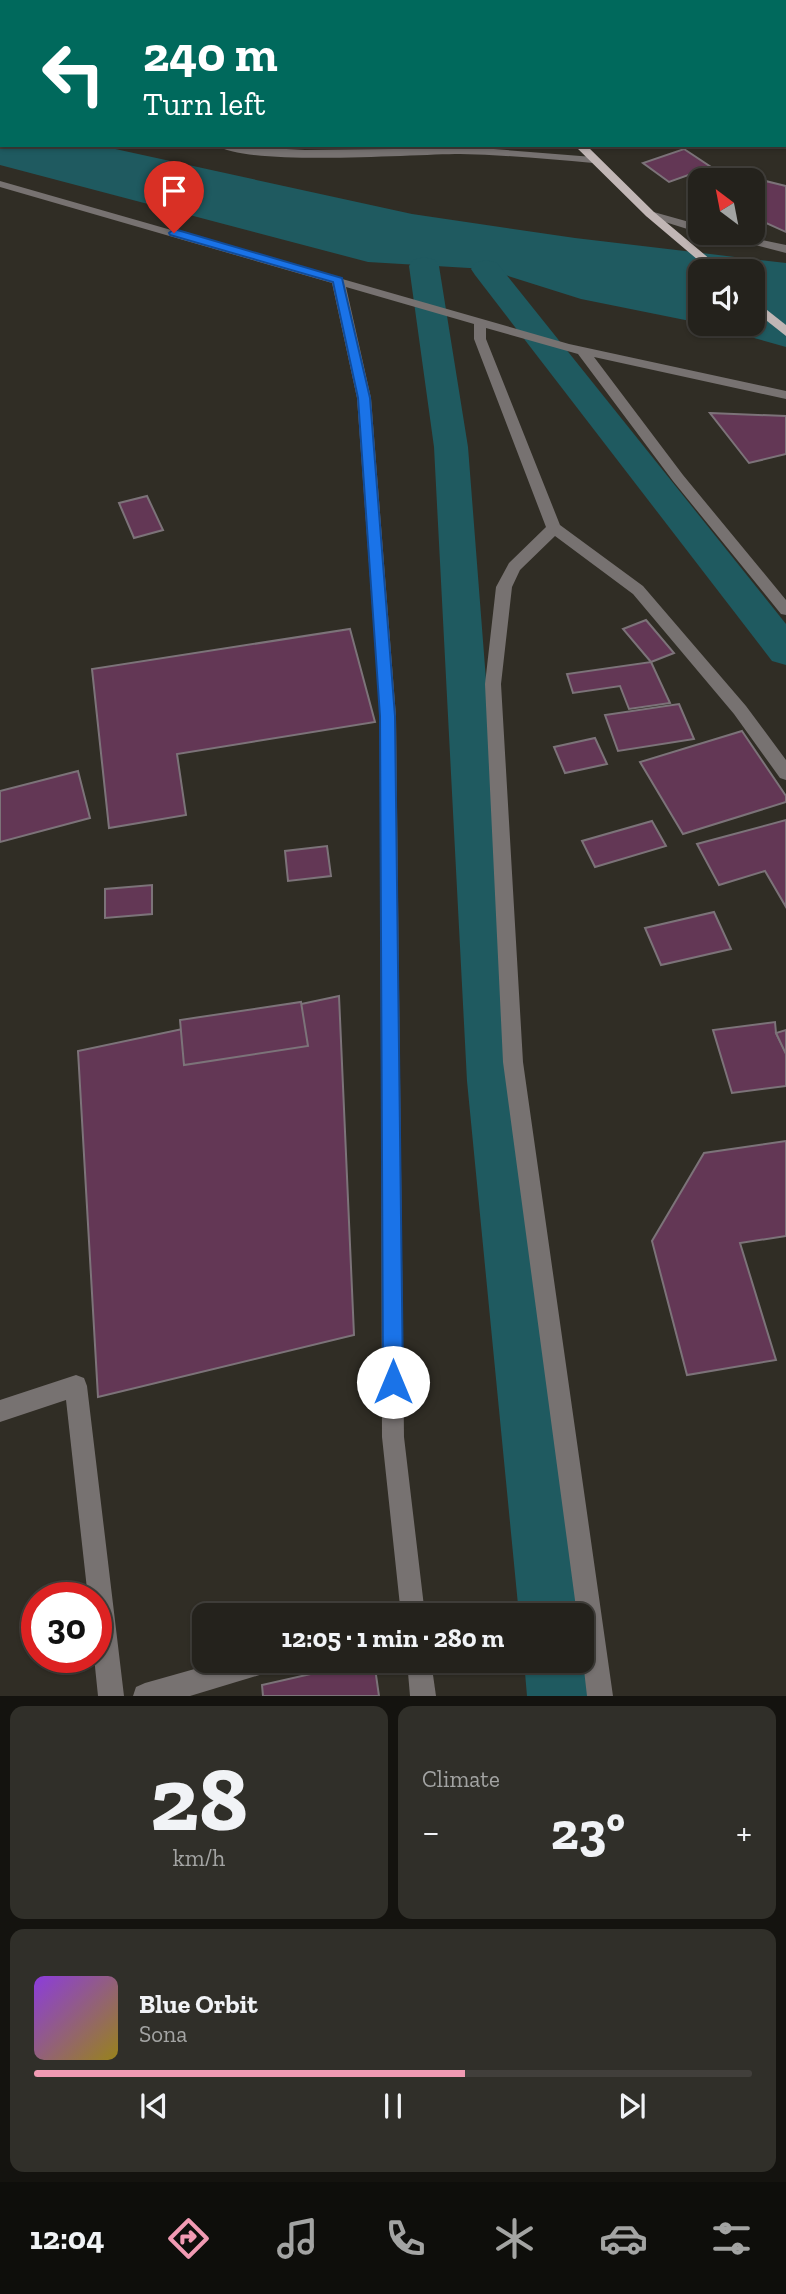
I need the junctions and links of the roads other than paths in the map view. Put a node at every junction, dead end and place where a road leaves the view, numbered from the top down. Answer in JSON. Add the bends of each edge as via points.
{"nodes":[{"id":1,"x":231,"y":147,"type":"edge"},
{"id":2,"x":581,"y":147,"type":"edge"},
{"id":3,"x":593,"y":160,"type":"junction"},
{"id":4,"x":0,"y":184,"type":"edge"},
{"id":5,"x":650,"y":214,"type":"junction"},
{"id":6,"x":688,"y":225,"type":"edge"},
{"id":7,"x":765,"y":244,"type":"edge"},
{"id":8,"x":786,"y":249,"type":"edge"},
{"id":9,"x":704,"y":259,"type":"edge"},
{"id":10,"x":338,"y":280,"type":"junction"},
{"id":11,"x":765,"y":313,"type":"edge"},
{"id":12,"x":472,"y":319,"type":"junction"},
{"id":13,"x":786,"y":332,"type":"edge"},
{"id":14,"x":583,"y":351,"type":"junction"},
{"id":15,"x":786,"y":395,"type":"edge"},
{"id":16,"x":554,"y":528,"type":"junction"},
{"id":17,"x":786,"y":610,"type":"edge"},
{"id":18,"x":786,"y":773,"type":"edge"},
{"id":19,"x":0,"y":1411,"type":"edge"},
{"id":20,"x":412,"y":1603,"type":"edge"},
{"id":21,"x":225,"y":1673,"type":"edge"},
{"id":22,"x":420,"y":1673,"type":"edge"},
{"id":23,"x":111,"y":1696,"type":"edge"},
{"id":24,"x":145,"y":1696,"type":"edge"},
{"id":25,"x":423,"y":1696,"type":"edge"},
{"id":26,"x":600,"y":1696,"type":"edge"}],
"edges":[{"from":1,"to":3,"type":"street","via":[[260,153],[444,151]]},
{"from":2,"to":3,"type":"main road"},
{"from":3,"to":5,"type":"main road"},
{"from":4,"to":10,"type":"street"},
{"from":5,"to":6,"type":"street"},
{"from":5,"to":9,"type":"main road"},
{"from":7,"to":8,"type":"street"},
{"from":10,"to":12,"type":"street"},
{"from":10,"to":20,"type":"street","via":[[364,398],[388,716],[393,1437]]},
{"from":11,"to":13,"type":"main road"},
{"from":12,"to":14,"type":"street"},
{"from":12,"to":16,"type":"street"},
{"from":14,"to":15,"type":"street"},
{"from":14,"to":17,"type":"street","via":[[678,478]]},
{"from":16,"to":18,"type":"street","via":[[638,590],[740,710]]},
{"from":16,"to":26,"type":"street","via":[[514,567],[504,587],[493,684],[513,1062]]},
{"from":19,"to":23,"type":"street","via":[[76,1386]]},
{"from":21,"to":24,"type":"street"},
{"from":22,"to":25,"type":"street"}]}
